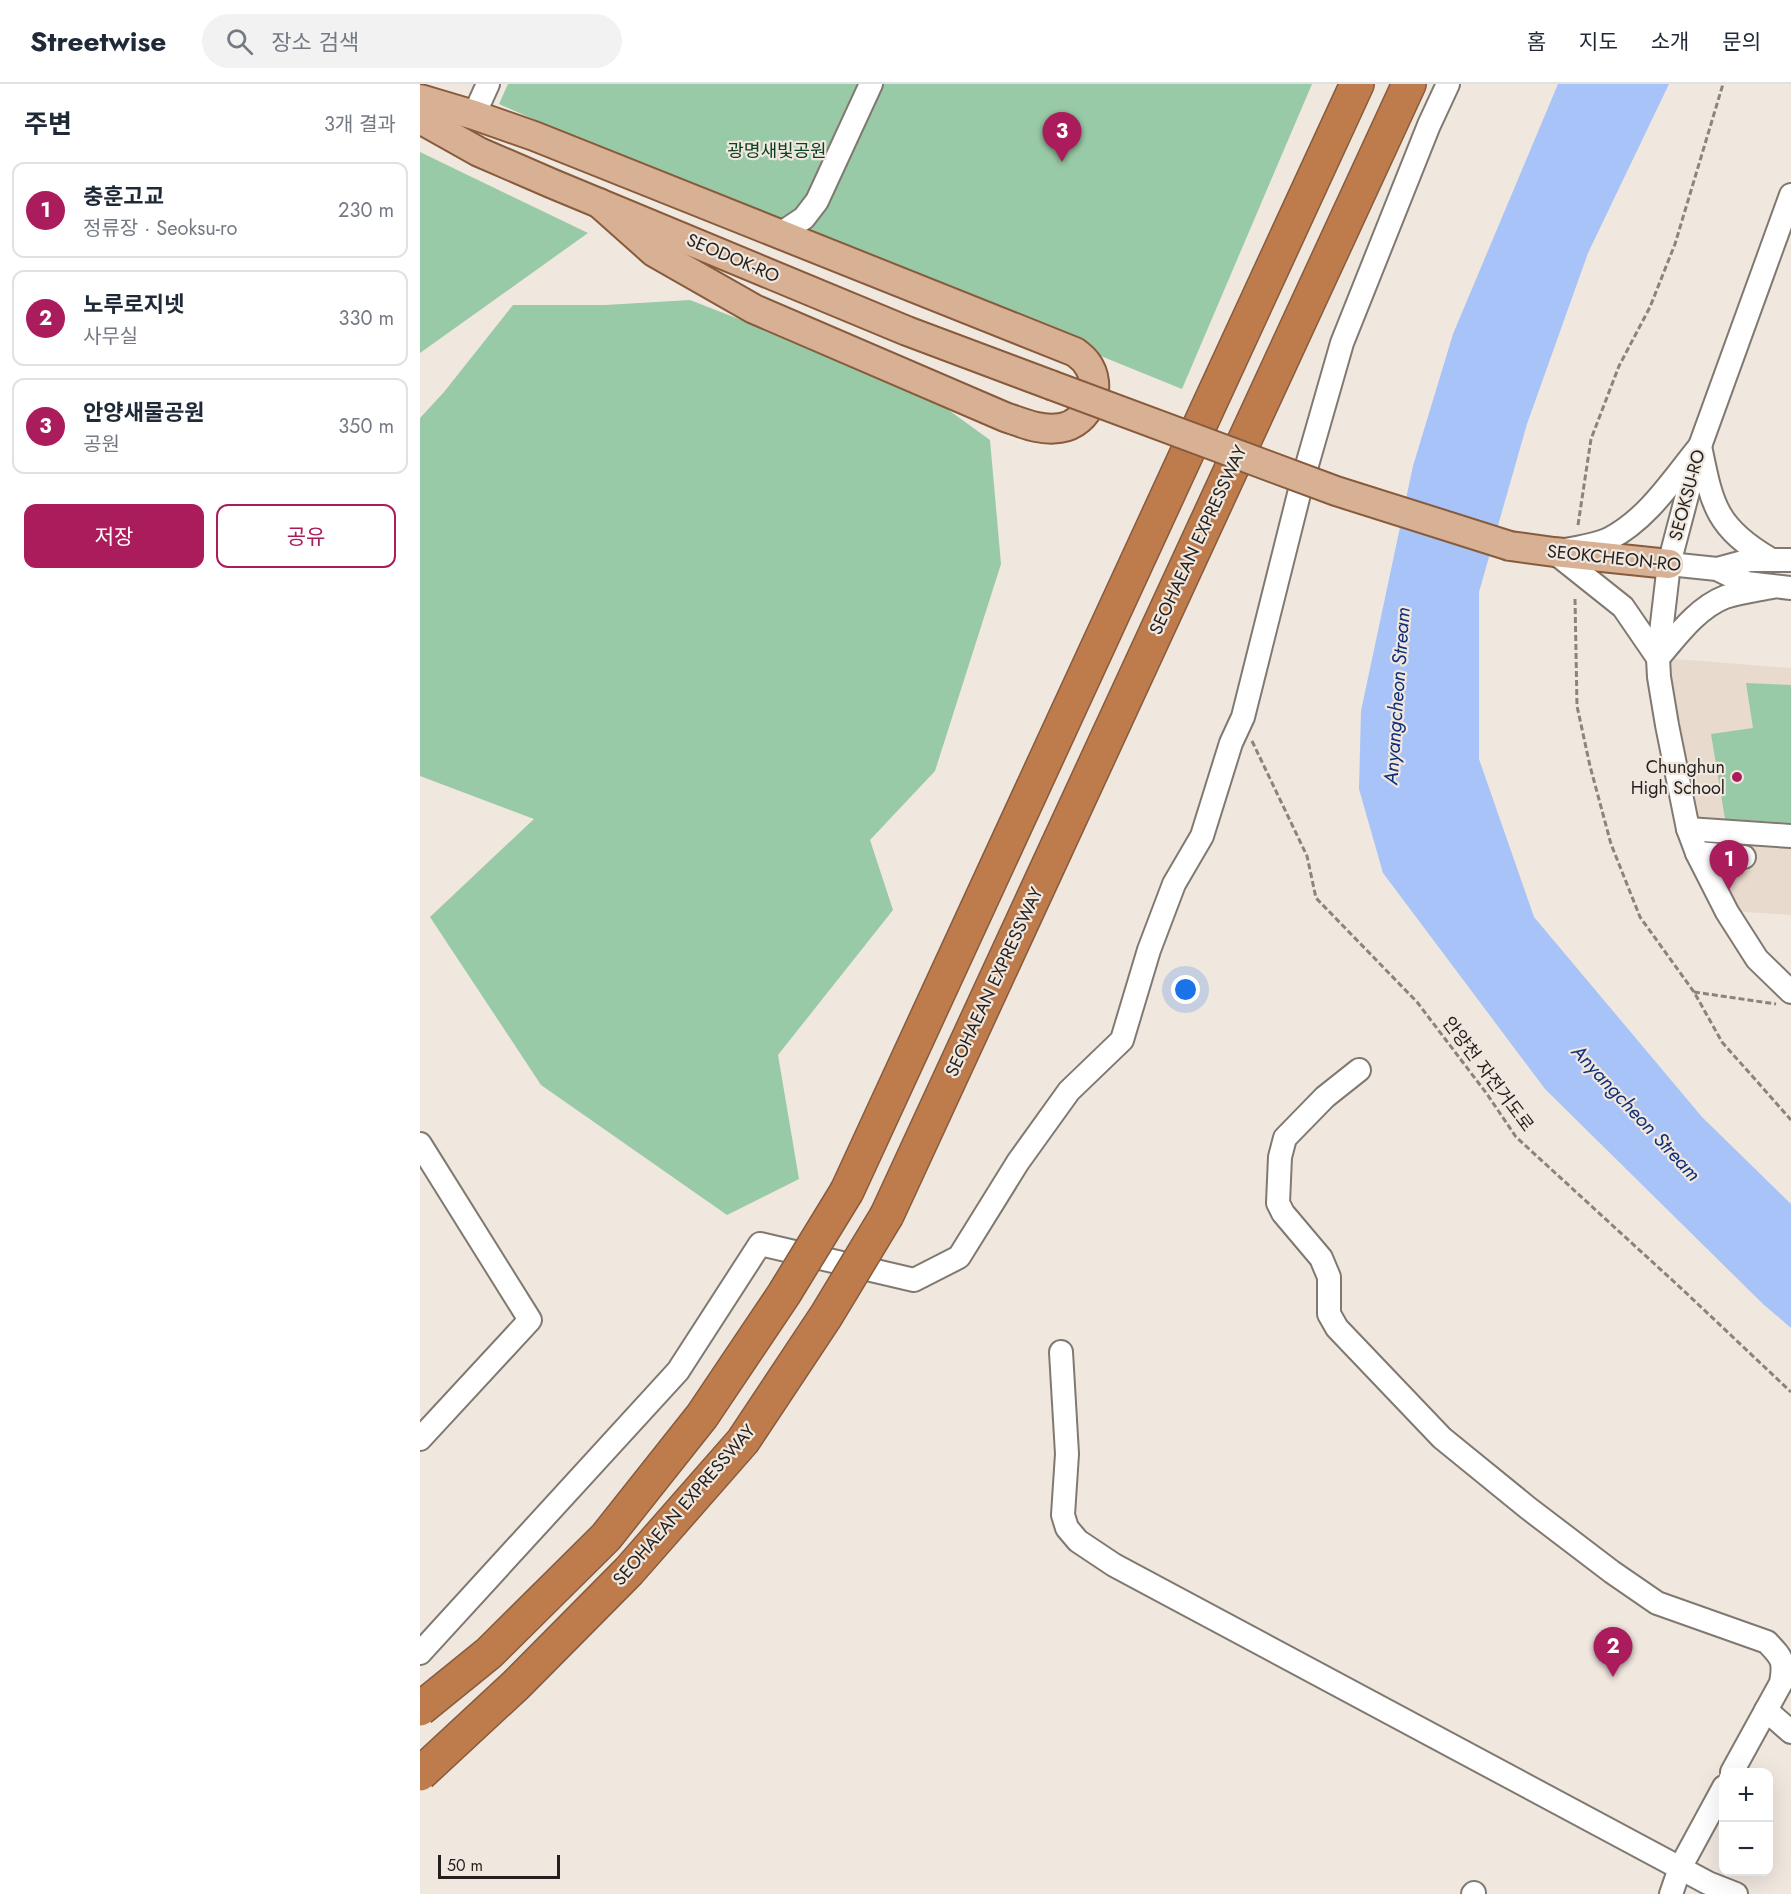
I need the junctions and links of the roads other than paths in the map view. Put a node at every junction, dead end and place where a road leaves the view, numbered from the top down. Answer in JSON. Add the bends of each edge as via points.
{"nodes":[{"id":1,"x":488,"y":84,"type":"edge"},
{"id":2,"x":871,"y":84,"type":"edge"},
{"id":3,"x":1357,"y":84,"type":"edge"},
{"id":4,"x":1408,"y":84,"type":"edge"},
{"id":5,"x":1448,"y":84,"type":"edge"},
{"id":6,"x":420,"y":99,"type":"edge"},
{"id":7,"x":474,"y":115,"type":"junction"},
{"id":8,"x":420,"y":119,"type":"edge"},
{"id":9,"x":1791,"y":195,"type":"edge"},
{"id":10,"x":818,"y":201,"type":"junction"},
{"id":11,"x":599,"y":203,"type":"junction"},
{"id":12,"x":780,"y":234,"type":"junction"},
{"id":13,"x":816,"y":248,"type":"junction"},
{"id":14,"x":1700,"y":446,"type":"junction"},
{"id":15,"x":1510,"y":546,"type":"joint"},
{"id":16,"x":1554,"y":552,"type":"junction"},
{"id":17,"x":1780,"y":560,"type":"edge"},
{"id":18,"x":1669,"y":564,"type":"junction"},
{"id":19,"x":1717,"y":569,"type":"junction"},
{"id":20,"x":1781,"y":587,"type":"edge"},
{"id":21,"x":1658,"y":658,"type":"junction"},
{"id":22,"x":1688,"y":829,"type":"junction"},
{"id":23,"x":1791,"y":836,"type":"edge"},
{"id":24,"x":1697,"y":854,"type":"junction"},
{"id":25,"x":1744,"y":857,"type":"dead end"},
{"id":26,"x":1786,"y":999,"type":"edge"},
{"id":27,"x":1359,"y":1070,"type":"dead end"},
{"id":28,"x":420,"y":1144,"type":"edge"},
{"id":29,"x":1061,"y":1352,"type":"dead end"},
{"id":30,"x":420,"y":1439,"type":"edge"},
{"id":31,"x":420,"y":1653,"type":"edge"},
{"id":32,"x":420,"y":1709,"type":"edge"},
{"id":33,"x":1766,"y":1710,"type":"junction"},
{"id":34,"x":1791,"y":1732,"type":"edge"},
{"id":35,"x":1734,"y":1768,"type":"edge"},
{"id":36,"x":420,"y":1774,"type":"edge"},
{"id":37,"x":1719,"y":1796,"type":"edge"},
{"id":38,"x":1680,"y":1868,"type":"junction"},
{"id":39,"x":1671,"y":1894,"type":"edge"},
{"id":40,"x":1736,"y":1894,"type":"edge"}],
"edges":[{"from":1,"to":7,"type":"street"},
{"from":2,"to":10,"type":"street"},
{"from":3,"to":32,"type":"highway","bridge":true,"via":[[847,1191],[702,1416],[606,1537],[489,1653]]},
{"from":4,"to":36,"type":"highway","name":"SEOHAEAN EXPRESSWAY","bridge":true,"via":[[887,1215],[743,1441],[629,1571],[516,1685]]},
{"from":5,"to":31,"type":"street","via":[[1342,343],[1301,486],[1243,717],[1202,836],[1174,884],[1149,950],[1122,1040],[1069,1091],[1018,1162],[959,1257],[914,1280],[760,1244],[678,1371]]},
{"from":6,"to":7,"type":"main road"},
{"from":7,"to":12,"type":"main road"},
{"from":8,"to":11,"type":"main road","name":"SEODOK-RO","via":[[479,152]]},
{"from":9,"to":14,"type":"street","name":"SEOKSU-RO"},
{"from":10,"to":12,"type":"street","via":[[804,218]]},
{"from":10,"to":13,"type":"street"},
{"from":11,"to":13,"type":"main road","via":[[654,252],[754,309],[977,405],[1037,428],[1060,428],[1076,423],[1087,413],[1093,380],[1087,362],[1076,352]]},
{"from":11,"to":15,"type":"main road","name":"SEODOK-RO","bridge":true,"via":[[907,331],[1336,491]]},
{"from":12,"to":13,"type":"main road"},
{"from":14,"to":16,"type":"street","via":[[1634,524],[1607,540]]},
{"from":14,"to":17,"type":"street","via":[[1711,498],[1721,518],[1753,549]]},
{"from":14,"to":18,"type":"street","name":"SEOKSU-RO"},
{"from":15,"to":16,"type":"main road","name":"SEOKCHEON-RO"},
{"from":16,"to":18,"type":"main road","name":"SEOKCHEON-RO"},
{"from":16,"to":21,"type":"street","via":[[1623,607]]},
{"from":17,"to":19,"type":"street","name":"SEOKCHEON-RO","via":[[1750,560]]},
{"from":18,"to":19,"type":"street","name":"SEOKCHEON-RO"},
{"from":18,"to":21,"type":"street","name":"SEOKSU-RO"},
{"from":19,"to":20,"type":"street","name":"SEOKCHEON-RO","via":[[1746,583]]},
{"from":20,"to":21,"type":"street","via":[[1717,601],[1682,628]]},
{"from":21,"to":22,"type":"street","name":"SEOKSU-RO"},
{"from":22,"to":23,"type":"street"},
{"from":22,"to":24,"type":"street","name":"SEOKSU-RO"},
{"from":24,"to":25,"type":"street"},
{"from":24,"to":26,"type":"street","name":"SEOKSU-RO","via":[[1727,912]]},
{"from":27,"to":33,"type":"street","via":[[1325,1097],[1285,1138],[1280,1157],[1278,1203],[1321,1258],[1329,1277],[1329,1314],[1337,1328],[1442,1438],[1612,1572],[1657,1603],[1767,1642],[1784,1667],[1781,1683]]},
{"from":28,"to":30,"type":"street","via":[[530,1320]]},
{"from":29,"to":38,"type":"street","via":[[1067,1454],[1063,1515],[1067,1528],[1078,1541],[1114,1565]]},
{"from":33,"to":34,"type":"street"},
{"from":33,"to":35,"type":"street"},
{"from":37,"to":38,"type":"street"},
{"from":38,"to":39,"type":"street"},
{"from":38,"to":40,"type":"street"}]}
